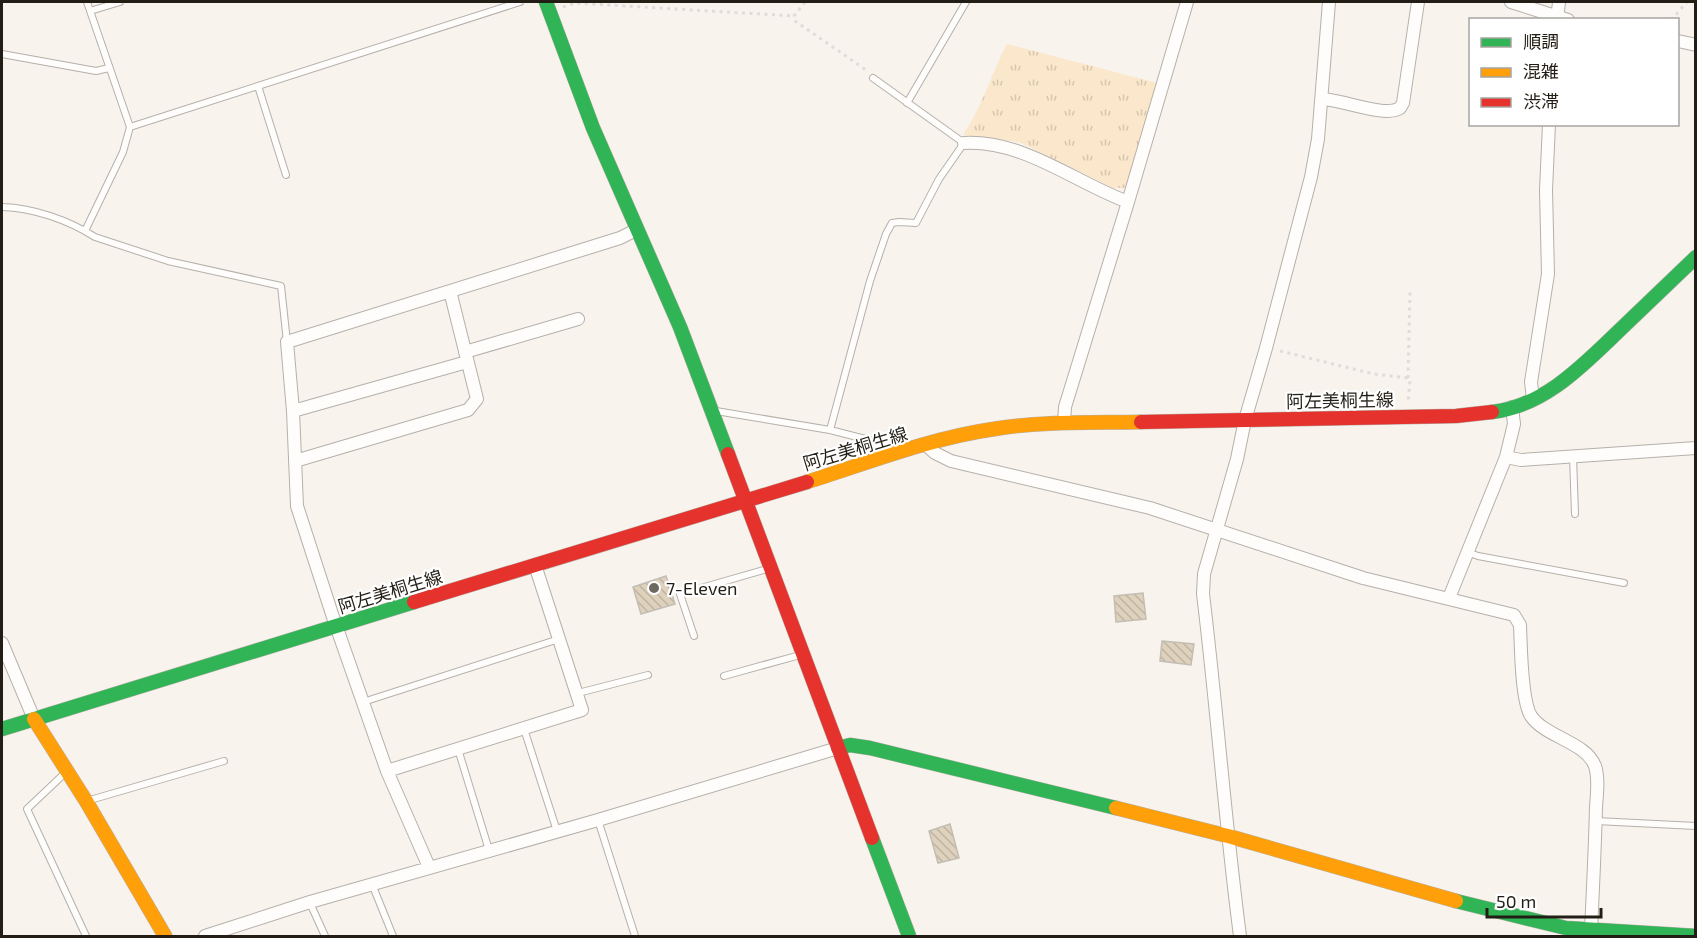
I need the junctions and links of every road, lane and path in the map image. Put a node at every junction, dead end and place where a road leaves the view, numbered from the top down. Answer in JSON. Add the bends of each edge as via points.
{"nodes":[{"id":1,"x":87,"y":2,"type":"edge"},
{"id":2,"x":120,"y":2,"type":"edge"},
{"id":3,"x":520,"y":2,"type":"edge"},
{"id":4,"x":805,"y":2,"type":"edge"},
{"id":5,"x":966,"y":2,"type":"edge"},
{"id":6,"x":1187,"y":2,"type":"edge"},
{"id":7,"x":1329,"y":2,"type":"edge"},
{"id":8,"x":1418,"y":2,"type":"edge"},
{"id":9,"x":1511,"y":2,"type":"edge"},
{"id":10,"x":1559,"y":2,"type":"edge"},
{"id":11,"x":1687,"y":2,"type":"edge"},
{"id":12,"x":548,"y":6,"type":"edge"},
{"id":13,"x":90,"y":12,"type":"junction"},
{"id":14,"x":795,"y":16,"type":"junction"},
{"id":15,"x":1561,"y":18,"type":"edge"},
{"id":16,"x":1673,"y":18,"type":"edge"},
{"id":17,"x":1679,"y":41,"type":"edge"},
{"id":18,"x":1695,"y":45,"type":"edge"},
{"id":19,"x":2,"y":54,"type":"edge"},
{"id":20,"x":109,"y":68,"type":"junction"},
{"id":21,"x":873,"y":78,"type":"joint"},
{"id":22,"x":258,"y":86,"type":"junction"},
{"id":23,"x":1321,"y":99,"type":"junction"},
{"id":24,"x":907,"y":103,"type":"junction"},
{"id":25,"x":1549,"y":126,"type":"edge"},
{"id":26,"x":130,"y":127,"type":"junction"},
{"id":27,"x":964,"y":143,"type":"junction"},
{"id":28,"x":286,"y":175,"type":"dead end"},
{"id":29,"x":1128,"y":202,"type":"junction"},
{"id":30,"x":2,"y":207,"type":"edge"},
{"id":31,"x":636,"y":230,"type":"junction"},
{"id":32,"x":85,"y":231,"type":"junction"},
{"id":33,"x":1695,"y":257,"type":"edge"},
{"id":34,"x":450,"y":291,"type":"junction"},
{"id":35,"x":1410,"y":291,"type":"dead end"},
{"id":36,"x":578,"y":319,"type":"dead end"},
{"id":37,"x":287,"y":342,"type":"junction"},
{"id":38,"x":1266,"y":348,"type":"junction"},
{"id":39,"x":466,"y":357,"type":"junction"},
{"id":40,"x":1408,"y":378,"type":"junction"},
{"id":41,"x":1533,"y":399,"type":"junction"},
{"id":42,"x":1512,"y":407,"type":"junction"},
{"id":43,"x":293,"y":411,"type":"junction"},
{"id":44,"x":712,"y":411,"type":"junction"},
{"id":45,"x":1406,"y":416,"type":"junction"},
{"id":46,"x":1245,"y":420,"type":"junction"},
{"id":47,"x":1064,"y":423,"type":"junction"},
{"id":48,"x":830,"y":430,"type":"junction"},
{"id":49,"x":926,"y":445,"type":"junction"},
{"id":50,"x":1695,"y":448,"type":"edge"},
{"id":51,"x":892,"y":456,"type":"junction"},
{"id":52,"x":1573,"y":456,"type":"junction"},
{"id":53,"x":1506,"y":457,"type":"junction"},
{"id":54,"x":295,"y":461,"type":"junction"},
{"id":55,"x":747,"y":500,"type":"junction"},
{"id":56,"x":1575,"y":514,"type":"dead end"},
{"id":57,"x":1217,"y":530,"type":"junction"},
{"id":58,"x":1467,"y":551,"type":"junction"},
{"id":59,"x":536,"y":565,"type":"junction"},
{"id":60,"x":771,"y":568,"type":"junction"},
{"id":61,"x":1624,"y":583,"type":"dead end"},
{"id":62,"x":1449,"y":598,"type":"junction"},
{"id":63,"x":337,"y":627,"type":"junction"},
{"id":64,"x":694,"y":636,"type":"dead end"},
{"id":65,"x":560,"y":639,"type":"junction"},
{"id":66,"x":2,"y":643,"type":"edge"},
{"id":67,"x":804,"y":654,"type":"junction"},
{"id":68,"x":648,"y":675,"type":"dead end"},
{"id":69,"x":724,"y":676,"type":"dead end"},
{"id":70,"x":578,"y":693,"type":"junction"},
{"id":71,"x":363,"y":702,"type":"junction"},
{"id":72,"x":34,"y":719,"type":"junction"},
{"id":73,"x":2,"y":729,"type":"edge"},
{"id":74,"x":524,"y":729,"type":"junction"},
{"id":75,"x":838,"y":748,"type":"junction"},
{"id":76,"x":458,"y":749,"type":"junction"},
{"id":77,"x":224,"y":761,"type":"dead end"},
{"id":78,"x":67,"y":771,"type":"junction"},
{"id":79,"x":387,"y":771,"type":"junction"},
{"id":80,"x":86,"y":801,"type":"junction"},
{"id":81,"x":597,"y":820,"type":"junction"},
{"id":82,"x":1596,"y":821,"type":"junction"},
{"id":83,"x":1695,"y":826,"type":"edge"},
{"id":84,"x":557,"y":831,"type":"junction"},
{"id":85,"x":1228,"y":836,"type":"junction"},
{"id":86,"x":489,"y":850,"type":"junction"},
{"id":87,"x":429,"y":867,"type":"junction"},
{"id":88,"x":372,"y":884,"type":"junction"},
{"id":89,"x":310,"y":902,"type":"junction"},
{"id":90,"x":1591,"y":930,"type":"junction"},
{"id":91,"x":1565,"y":932,"type":"edge"},
{"id":92,"x":86,"y":936,"type":"edge"},
{"id":93,"x":165,"y":936,"type":"edge"},
{"id":94,"x":205,"y":936,"type":"edge"},
{"id":95,"x":325,"y":936,"type":"edge"},
{"id":96,"x":393,"y":936,"type":"edge"},
{"id":97,"x":635,"y":936,"type":"edge"},
{"id":98,"x":909,"y":936,"type":"edge"},
{"id":99,"x":1240,"y":936,"type":"edge"},
{"id":100,"x":1695,"y":936,"type":"edge"}],
"edges":[{"from":1,"to":13,"type":"lane"},
{"from":2,"to":13,"type":"lane"},
{"from":3,"to":22,"type":"lane"},
{"from":4,"to":14,"type":"path"},
{"from":5,"to":24,"type":"lane"},
{"from":6,"to":29,"type":"street"},
{"from":7,"to":23,"type":"street"},
{"from":8,"to":23,"type":"street","via":[[1400,108],[1389,112]]},
{"from":9,"to":15,"type":"street"},
{"from":10,"to":15,"type":"street"},
{"from":11,"to":16,"type":"path"},
{"from":12,"to":14,"type":"path","via":[[575,3]]},
{"from":12,"to":31,"type":"street"},
{"from":13,"to":20,"type":"lane"},
{"from":14,"to":21,"type":"path","via":[[795,21]]},
{"from":17,"to":18,"type":"street"},
{"from":19,"to":20,"type":"lane","via":[[96,71]]},
{"from":20,"to":26,"type":"lane"},
{"from":21,"to":24,"type":"lane"},
{"from":22,"to":26,"type":"lane"},
{"from":22,"to":28,"type":"lane"},
{"from":23,"to":38,"type":"street","via":[[1311,177]]},
{"from":24,"to":27,"type":"lane"},
{"from":25,"to":41,"type":"street","via":[[1548,274],[1531,382]]},
{"from":26,"to":32,"type":"lane","via":[[123,152]]},
{"from":27,"to":29,"type":"street","via":[[1014,149]]},
{"from":27,"to":48,"type":"lane","via":[[916,223],[892,223],[886,234]]},
{"from":29,"to":47,"type":"street","via":[[1065,407]]},
{"from":30,"to":32,"type":"lane","via":[[30,210]]},
{"from":31,"to":34,"type":"street"},
{"from":31,"to":44,"type":"street","via":[[680,327]]},
{"from":32,"to":37,"type":"lane","via":[[168,261],[282,286]]},
{"from":33,"to":41,"type":"street","name":"阿左美桐生線","via":[[1580,368]]},
{"from":34,"to":37,"type":"street"},
{"from":34,"to":39,"type":"street"},
{"from":35,"to":40,"type":"path"},
{"from":36,"to":39,"type":"street"},
{"from":37,"to":43,"type":"street"},
{"from":38,"to":40,"type":"path","via":[[1374,374]]},
{"from":38,"to":46,"type":"street"},
{"from":39,"to":43,"type":"street"},
{"from":39,"to":54,"type":"street","via":[[477,399],[468,410]]},
{"from":40,"to":45,"type":"path"},
{"from":41,"to":42,"type":"street","name":"阿左美桐生線"},
{"from":42,"to":45,"type":"street","name":"阿左美桐生線","via":[[1479,414]]},
{"from":42,"to":53,"type":"street","via":[[1514,424]]},
{"from":43,"to":54,"type":"street"},
{"from":44,"to":48,"type":"lane"},
{"from":44,"to":55,"type":"street"},
{"from":45,"to":46,"type":"street","name":"阿左美桐生線"},
{"from":46,"to":47,"type":"street","name":"阿左美桐生線"},
{"from":46,"to":57,"type":"street"},
{"from":47,"to":49,"type":"street","name":"阿左美桐生線","via":[[991,429]]},
{"from":48,"to":51,"type":"lane","via":[[878,442]]},
{"from":49,"to":51,"type":"street","name":"阿左美桐生線"},
{"from":49,"to":57,"type":"street","via":[[951,461],[1150,508]]},
{"from":50,"to":52,"type":"street"},
{"from":51,"to":55,"type":"street","name":"阿左美桐生線"},
{"from":52,"to":53,"type":"street","via":[[1521,460]]},
{"from":52,"to":56,"type":"lane"},
{"from":53,"to":58,"type":"street"},
{"from":54,"to":63,"type":"street","via":[[297,506]]},
{"from":55,"to":59,"type":"street","name":"阿左美桐生線"},
{"from":55,"to":60,"type":"street"},
{"from":57,"to":62,"type":"street","via":[[1363,578]]},
{"from":57,"to":85,"type":"street","via":[[1204,574],[1203,594]]},
{"from":58,"to":61,"type":"lane"},
{"from":58,"to":62,"type":"street"},
{"from":59,"to":63,"type":"street","name":"阿左美桐生線"},
{"from":59,"to":65,"type":"street"},
{"from":60,"to":64,"type":"lane","via":[[680,594]]},
{"from":60,"to":67,"type":"street"},
{"from":62,"to":82,"type":"street","via":[[1508,613],[1517,619],[1528,709],[1537,722],[1593,761],[1597,775]]},
{"from":63,"to":71,"type":"street"},
{"from":63,"to":72,"type":"street","name":"阿左美桐生線"},
{"from":65,"to":70,"type":"street"},
{"from":65,"to":71,"type":"lane"},
{"from":66,"to":72,"type":"street"},
{"from":67,"to":69,"type":"lane"},
{"from":67,"to":75,"type":"street"},
{"from":68,"to":70,"type":"lane"},
{"from":70,"to":74,"type":"street","via":[[582,710]]},
{"from":71,"to":79,"type":"street"},
{"from":72,"to":73,"type":"street","name":"阿左美桐生線"},
{"from":72,"to":78,"type":"street"},
{"from":74,"to":76,"type":"street"},
{"from":74,"to":84,"type":"lane"},
{"from":75,"to":81,"type":"street"},
{"from":75,"to":85,"type":"street","via":[[870,748]]},
{"from":75,"to":98,"type":"street"},
{"from":76,"to":79,"type":"street"},
{"from":76,"to":86,"type":"lane"},
{"from":77,"to":80,"type":"lane"},
{"from":78,"to":80,"type":"street"},
{"from":78,"to":92,"type":"lane","via":[[27,809]]},
{"from":79,"to":87,"type":"street"},
{"from":80,"to":93,"type":"street"},
{"from":81,"to":84,"type":"street"},
{"from":81,"to":97,"type":"lane"},
{"from":82,"to":83,"type":"lane"},
{"from":82,"to":90,"type":"street"},
{"from":84,"to":86,"type":"street"},
{"from":85,"to":91,"type":"street"},
{"from":85,"to":99,"type":"street"},
{"from":86,"to":87,"type":"street"},
{"from":87,"to":88,"type":"street"},
{"from":88,"to":89,"type":"street"},
{"from":88,"to":96,"type":"lane"},
{"from":89,"to":94,"type":"street"},
{"from":89,"to":95,"type":"lane"},
{"from":90,"to":91,"type":"street"},
{"from":90,"to":100,"type":"street"}]}
